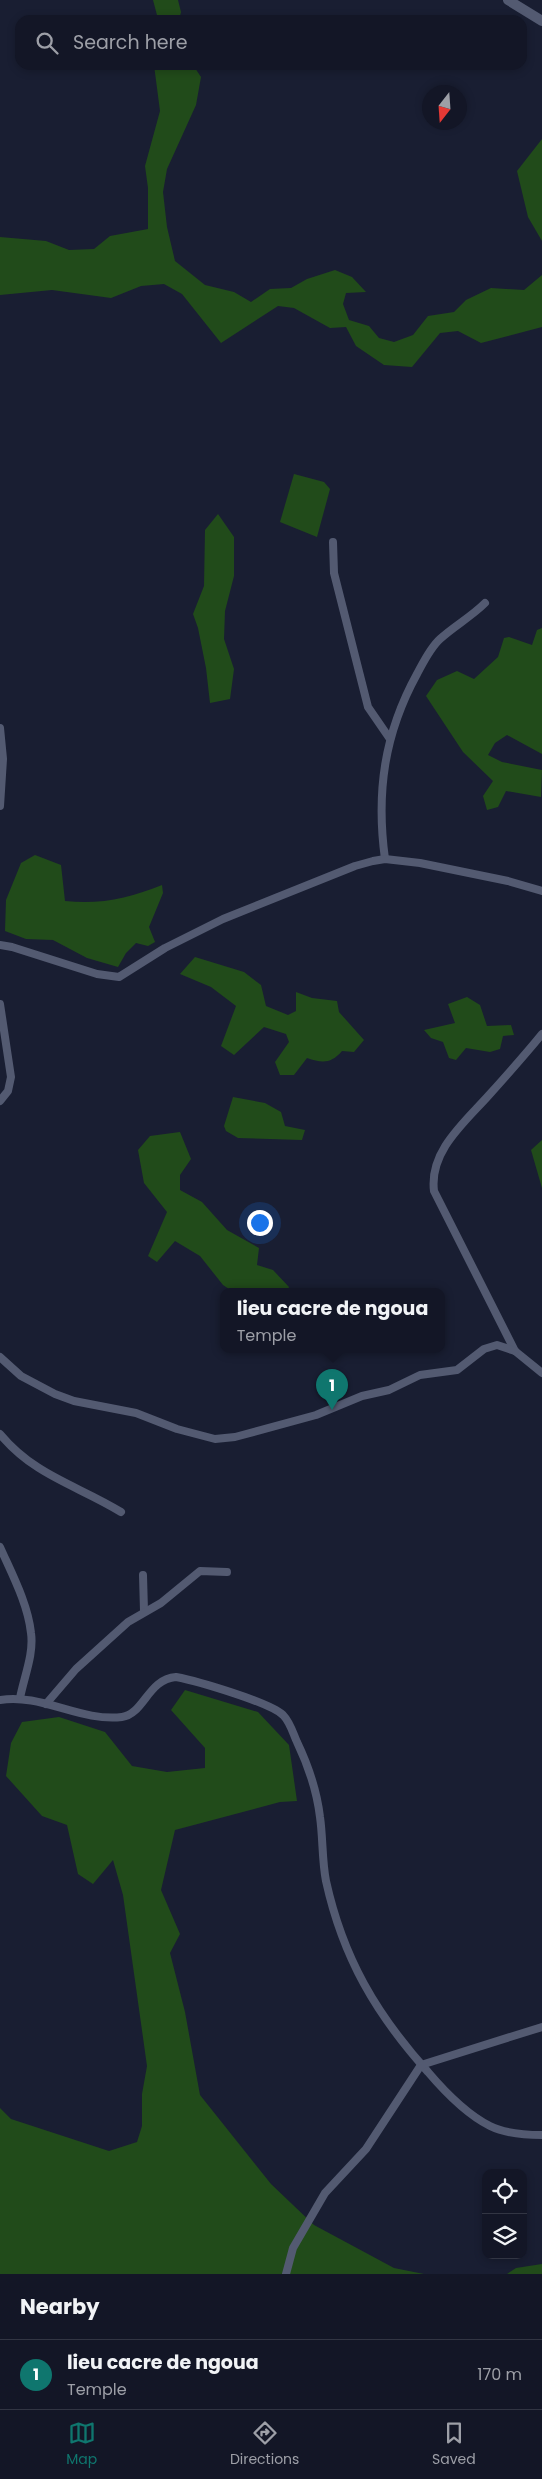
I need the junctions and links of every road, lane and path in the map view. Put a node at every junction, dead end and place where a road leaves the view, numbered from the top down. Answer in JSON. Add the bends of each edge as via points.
{"nodes":[{"id":1,"x":508,"y":0,"type":"edge"},
{"id":2,"x":542,"y":21,"type":"edge"},
{"id":3,"x":334,"y":542,"type":"dead end"},
{"id":4,"x":485,"y":603,"type":"dead end"},
{"id":5,"x":0,"y":728,"type":"edge"},
{"id":6,"x":390,"y":739,"type":"junction"},
{"id":7,"x":0,"y":806,"type":"edge"},
{"id":8,"x":385,"y":860,"type":"junction"},
{"id":9,"x":542,"y":891,"type":"edge"},
{"id":10,"x":0,"y":946,"type":"edge"},
{"id":11,"x":0,"y":1004,"type":"edge"},
{"id":12,"x":542,"y":1034,"type":"edge"},
{"id":13,"x":0,"y":1101,"type":"edge"},
{"id":14,"x":515,"y":1351,"type":"junction"},
{"id":15,"x":0,"y":1357,"type":"edge"},
{"id":16,"x":542,"y":1373,"type":"edge"},
{"id":17,"x":0,"y":1434,"type":"edge"},
{"id":18,"x":122,"y":1512,"type":"dead end"},
{"id":19,"x":0,"y":1547,"type":"edge"},
{"id":20,"x":226,"y":1572,"type":"dead end"},
{"id":21,"x":143,"y":1575,"type":"dead end"},
{"id":22,"x":144,"y":1611,"type":"junction"},
{"id":23,"x":20,"y":1698,"type":"junction"},
{"id":24,"x":0,"y":1700,"type":"edge"},
{"id":25,"x":46,"y":1704,"type":"junction"},
{"id":26,"x":542,"y":2027,"type":"edge"},
{"id":27,"x":421,"y":2065,"type":"junction"},
{"id":28,"x":542,"y":2135,"type":"edge"},
{"id":29,"x":286,"y":2274,"type":"edge"}],
"edges":[{"from":1,"to":2,"type":"street"},
{"from":3,"to":6,"type":"street","via":[[334,573],[368,706]]},
{"from":4,"to":6,"type":"street","via":[[439,640],[423,662]]},
{"from":5,"to":7,"type":"street","via":[[3,759]]},
{"from":6,"to":8,"type":"street","via":[[380,814]]},
{"from":8,"to":9,"type":"street","via":[[454,869]]},
{"from":8,"to":10,"type":"street","via":[[355,866],[224,919],[165,948],[119,977],[97,974]]},
{"from":11,"to":13,"type":"street","via":[[11,1084]]},
{"from":12,"to":14,"type":"street","via":[[460,1124],[439,1159],[433,1179],[438,1199]]},
{"from":14,"to":15,"type":"street","via":[[497,1345],[484,1349],[457,1370],[420,1375],[389,1390],[362,1396],[316,1415],[243,1435],[215,1439],[136,1413],[55,1394],[21,1376]]},
{"from":14,"to":16,"type":"street"},
{"from":17,"to":18,"type":"street","via":[[42,1472]]},
{"from":19,"to":23,"type":"street","via":[[24,1604],[32,1634]]},
{"from":20,"to":22,"type":"street","via":[[200,1571],[161,1603]]},
{"from":21,"to":22,"type":"street"},
{"from":22,"to":25,"type":"street","via":[[101,1645]]},
{"from":23,"to":24,"type":"street"},
{"from":23,"to":25,"type":"street"},
{"from":25,"to":27,"type":"street","via":[[81,1713],[124,1717],[161,1681],[176,1677],[268,1707],[284,1716],[314,1789],[326,1878],[343,1937],[359,1977],[379,2013]]},
{"from":26,"to":27,"type":"street"},
{"from":27,"to":28,"type":"street","via":[[476,2118],[492,2127]]},
{"from":27,"to":29,"type":"street","via":[[366,2148],[325,2193],[293,2248]]}]}
